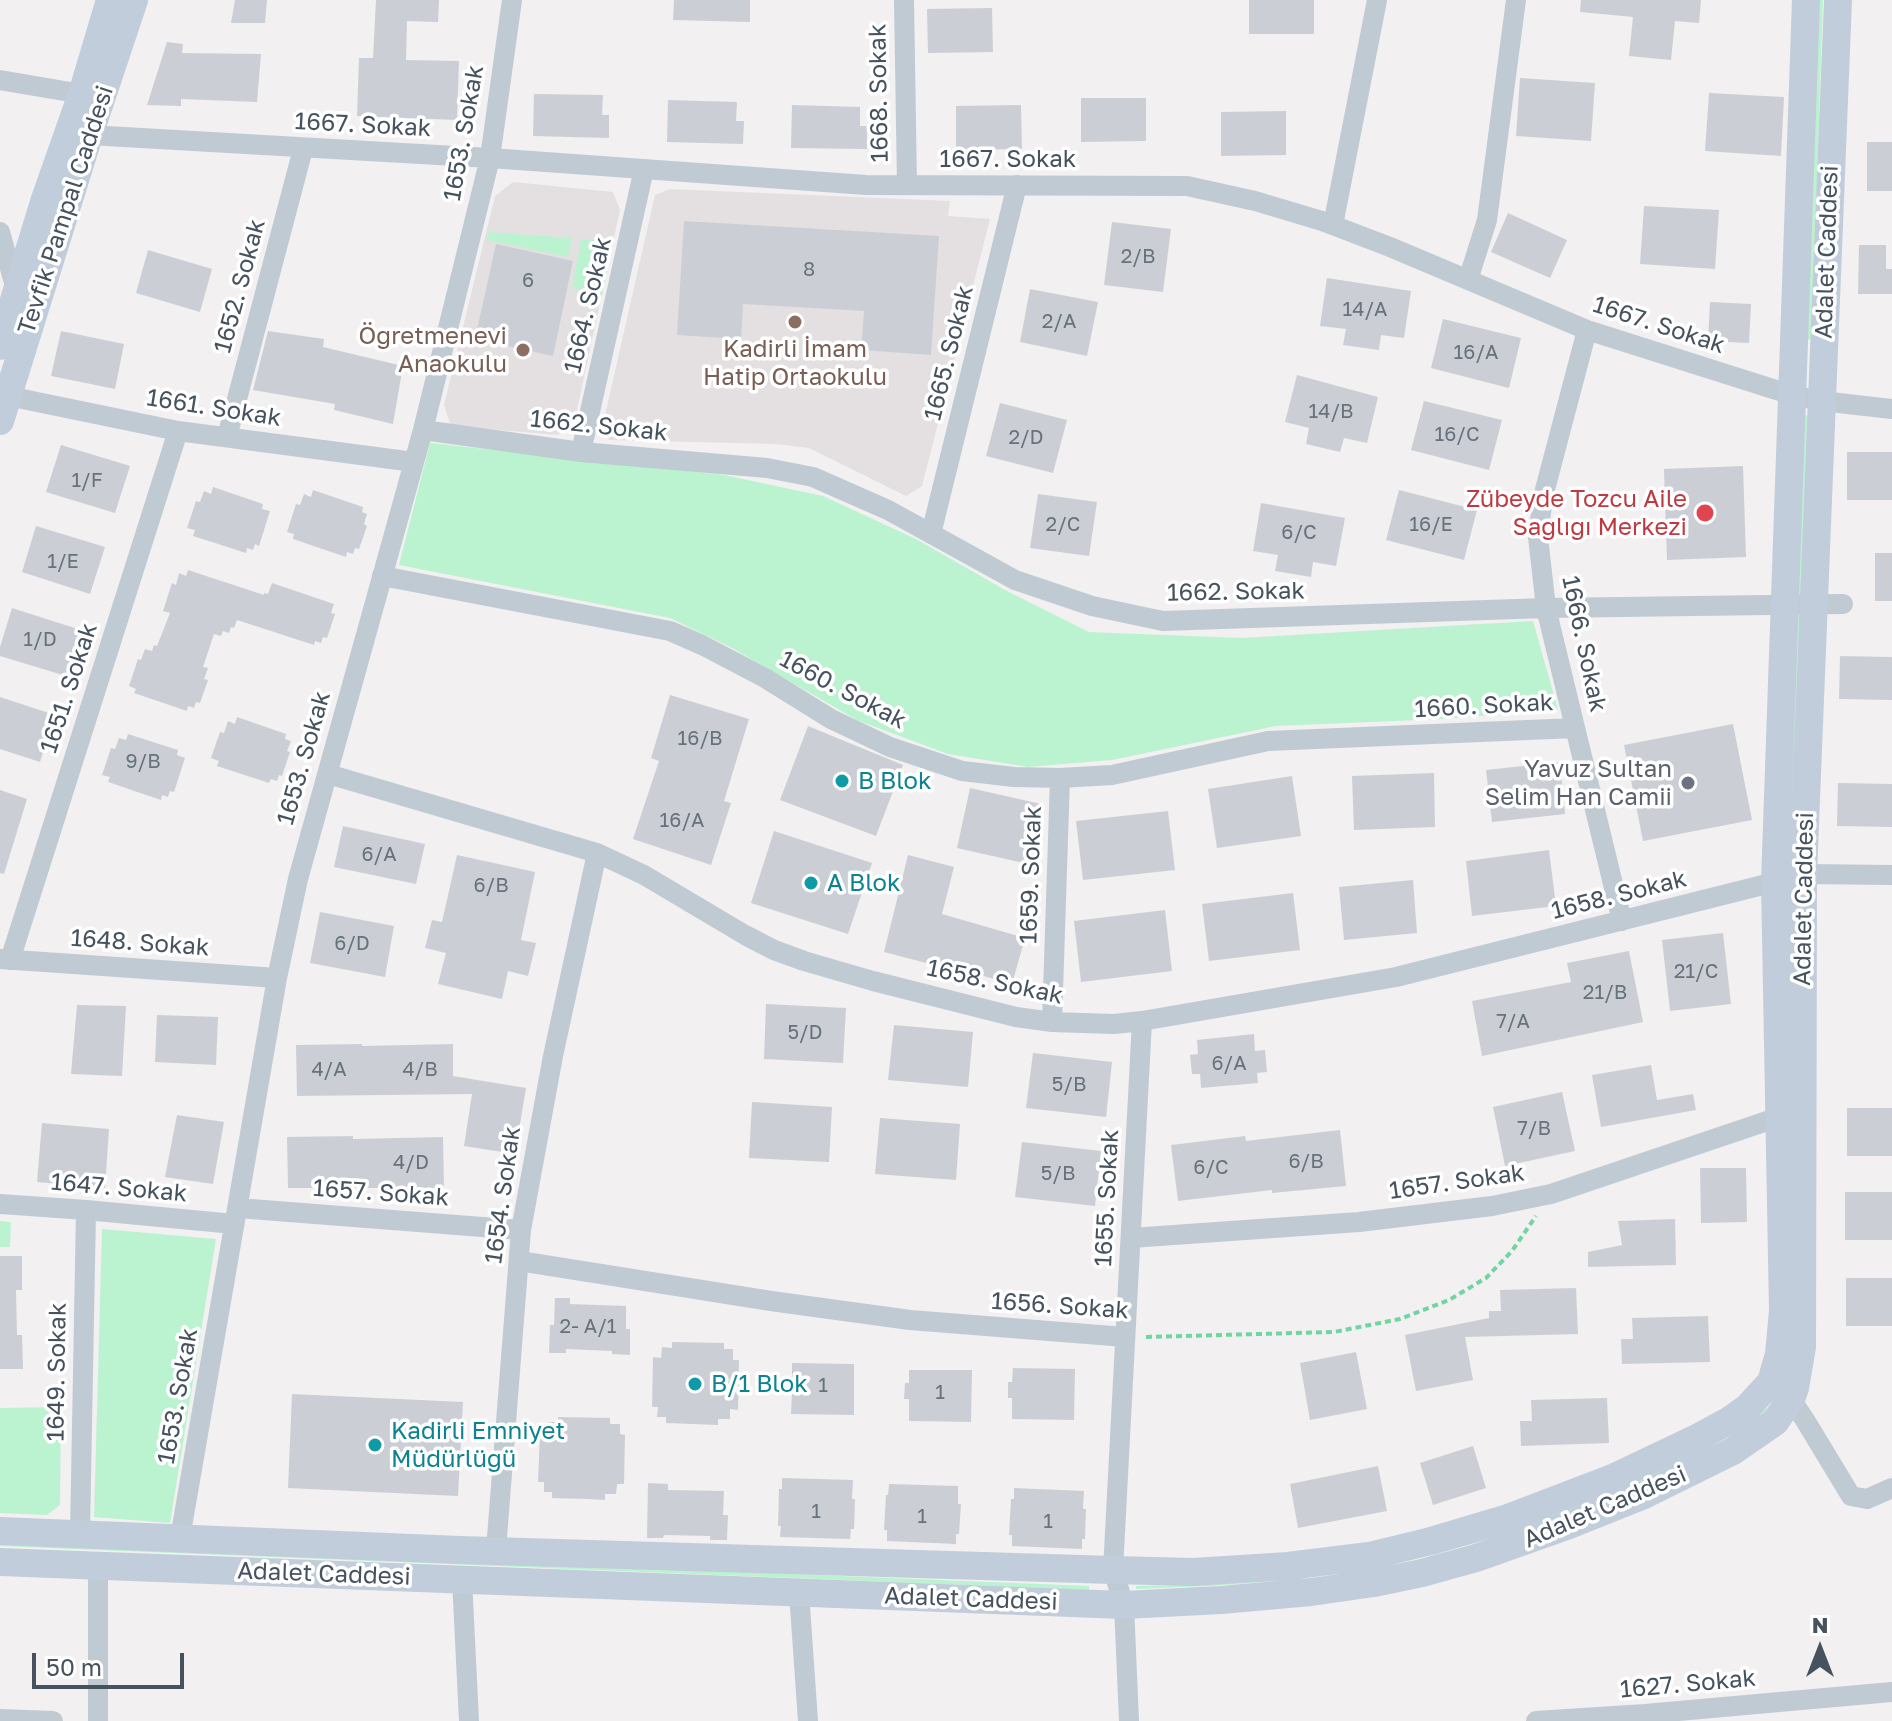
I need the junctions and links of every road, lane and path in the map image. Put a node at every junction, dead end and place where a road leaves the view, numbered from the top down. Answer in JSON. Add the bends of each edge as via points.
{"nodes":[{"id":1,"x":110,"y":0,"type":"edge"},
{"id":2,"x":134,"y":0,"type":"edge"},
{"id":3,"x":512,"y":0,"type":"edge"},
{"id":4,"x":904,"y":0,"type":"edge"},
{"id":5,"x":1377,"y":0,"type":"edge"},
{"id":6,"x":1516,"y":0,"type":"edge"},
{"id":7,"x":1806,"y":0,"type":"edge"},
{"id":8,"x":1838,"y":0,"type":"edge"},
{"id":9,"x":0,"y":80,"type":"edge"},
{"id":10,"x":82,"y":94,"type":"junction"},
{"id":11,"x":89,"y":135,"type":"junction"},
{"id":12,"x":303,"y":149,"type":"junction"},
{"id":13,"x":490,"y":158,"type":"junction"},
{"id":14,"x":644,"y":169,"type":"junction"},
{"id":15,"x":907,"y":185,"type":"junction"},
{"id":16,"x":1017,"y":185,"type":"junction"},
{"id":17,"x":1333,"y":225,"type":"junction"},
{"id":18,"x":0,"y":232,"type":"edge"},
{"id":19,"x":1468,"y":280,"type":"junction"},
{"id":20,"x":17,"y":294,"type":"junction"},
{"id":21,"x":1587,"y":330,"type":"junction"},
{"id":22,"x":0,"y":346,"type":"edge"},
{"id":23,"x":1792,"y":395,"type":"junction"},
{"id":24,"x":1821,"y":401,"type":"junction"},
{"id":25,"x":4,"y":409,"type":"edge"},
{"id":26,"x":1892,"y":409,"type":"edge"},
{"id":27,"x":423,"y":430,"type":"junction"},
{"id":28,"x":178,"y":431,"type":"junction"},
{"id":29,"x":227,"y":437,"type":"junction"},
{"id":30,"x":581,"y":452,"type":"junction"},
{"id":31,"x":414,"y":462,"type":"junction"},
{"id":32,"x":931,"y":534,"type":"junction"},
{"id":33,"x":382,"y":576,"type":"junction"},
{"id":34,"x":1843,"y":604,"type":"dead end"},
{"id":35,"x":1784,"y":605,"type":"junction"},
{"id":36,"x":1813,"y":605,"type":"junction"},
{"id":37,"x":1546,"y":608,"type":"junction"},
{"id":38,"x":1575,"y":728,"type":"junction"},
{"id":39,"x":328,"y":774,"type":"junction"},
{"id":40,"x":1060,"y":778,"type":"junction"},
{"id":41,"x":597,"y":853,"type":"junction"},
{"id":42,"x":1803,"y":874,"type":"junction"},
{"id":43,"x":1892,"y":875,"type":"edge"},
{"id":44,"x":1775,"y":882,"type":"junction"},
{"id":45,"x":1622,"y":921,"type":"junction"},
{"id":46,"x":5,"y":960,"type":"edge"},
{"id":47,"x":277,"y":978,"type":"junction"},
{"id":48,"x":1142,"y":1021,"type":"junction"},
{"id":49,"x":1052,"y":1022,"type":"junction"},
{"id":50,"x":1779,"y":1117,"type":"junction"},
{"id":51,"x":1551,"y":1194,"type":"junction"},
{"id":52,"x":0,"y":1204,"type":"edge"},
{"id":53,"x":86,"y":1210,"type":"junction"},
{"id":54,"x":236,"y":1216,"type":"junction"},
{"id":55,"x":521,"y":1230,"type":"junction"},
{"id":56,"x":1131,"y":1238,"type":"junction"},
{"id":57,"x":519,"y":1261,"type":"junction"},
{"id":58,"x":1125,"y":1337,"type":"junction"},
{"id":59,"x":1791,"y":1399,"type":"junction"},
{"id":60,"x":1892,"y":1488,"type":"edge"},
{"id":61,"x":0,"y":1531,"type":"edge"},
{"id":62,"x":80,"y":1534,"type":"junction"},
{"id":63,"x":180,"y":1538,"type":"junction"},
{"id":64,"x":496,"y":1550,"type":"junction"},
{"id":65,"x":0,"y":1562,"type":"edge"},
{"id":66,"x":98,"y":1566,"type":"junction"},
{"id":67,"x":1113,"y":1570,"type":"junction"},
{"id":68,"x":462,"y":1579,"type":"junction"},
{"id":69,"x":799,"y":1592,"type":"junction"},
{"id":70,"x":1124,"y":1605,"type":"junction"},
{"id":71,"x":1892,"y":1692,"type":"edge"},
{"id":72,"x":1645,"y":1718,"type":"edge"},
{"id":73,"x":0,"y":1719,"type":"edge"},
{"id":74,"x":53,"y":1721,"type":"edge"},
{"id":75,"x":98,"y":1721,"type":"edge"},
{"id":76,"x":469,"y":1721,"type":"edge"},
{"id":77,"x":808,"y":1721,"type":"edge"},
{"id":78,"x":1129,"y":1721,"type":"edge"},
{"id":79,"x":1536,"y":1721,"type":"edge"}],
"edges":[{"from":1,"to":10,"type":"street","name":"Tevfik Pampal Caddesi"},
{"from":2,"to":11,"type":"street","name":"Tevfik Pampal Caddesi"},
{"from":3,"to":13,"type":"street","name":"1653. Sokak"},
{"from":4,"to":15,"type":"street","name":"1668. Sokak"},
{"from":5,"to":17,"type":"street"},
{"from":6,"to":19,"type":"street","via":[[1487,220]]},
{"from":7,"to":23,"type":"street"},
{"from":8,"to":24,"type":"street","name":"Adalet Caddesi"},
{"from":9,"to":10,"type":"street"},
{"from":10,"to":20,"type":"street","name":"Tevfik Pampal Caddesi"},
{"from":11,"to":12,"type":"street","name":"1667. Sokak"},
{"from":11,"to":25,"type":"street","name":"Tevfik Pampal Caddesi"},
{"from":12,"to":13,"type":"street","name":"1667. Sokak"},
{"from":12,"to":29,"type":"street","name":"1652. Sokak"},
{"from":13,"to":14,"type":"street","name":"1667. Sokak"},
{"from":13,"to":27,"type":"street","name":"1653. Sokak"},
{"from":14,"to":15,"type":"street","name":"1667. Sokak"},
{"from":14,"to":30,"type":"street","name":"1664. Sokak"},
{"from":15,"to":16,"type":"street","name":"1667. Sokak"},
{"from":16,"to":17,"type":"street","name":"1667. Sokak","via":[[1187,186]]},
{"from":16,"to":32,"type":"street","name":"1665. Sokak"},
{"from":17,"to":19,"type":"street","name":"1667. Sokak"},
{"from":18,"to":20,"type":"street"},
{"from":19,"to":21,"type":"street","name":"1667. Sokak"},
{"from":20,"to":22,"type":"street","name":"Tevfik Pampal Caddesi"},
{"from":21,"to":23,"type":"street","name":"1667. Sokak"},
{"from":21,"to":37,"type":"street","name":"1666. Sokak","via":[[1543,497],[1538,537]]},
{"from":23,"to":24,"type":"street","name":"1667. Sokak"},
{"from":23,"to":35,"type":"street"},
{"from":24,"to":26,"type":"street","name":"1667. Sokak"},
{"from":24,"to":36,"type":"street","name":"Adalet Caddesi"},
{"from":25,"to":28,"type":"street","name":"1661. Sokak"},
{"from":27,"to":30,"type":"street","name":"1662. Sokak"},
{"from":27,"to":31,"type":"street","name":"1653. Sokak"},
{"from":28,"to":29,"type":"street","name":"1661. Sokak"},
{"from":28,"to":46,"type":"street","name":"1651. Sokak"},
{"from":29,"to":31,"type":"street","name":"1661. Sokak"},
{"from":30,"to":32,"type":"street","name":"1662. Sokak","via":[[767,468],[813,477]]},
{"from":31,"to":33,"type":"street","name":"1653. Sokak"},
{"from":32,"to":37,"type":"street","name":"1662. Sokak","via":[[1015,580],[1092,606],[1163,621]]},
{"from":33,"to":39,"type":"street","name":"1653. Sokak"},
{"from":33,"to":40,"type":"street","name":"1660. Sokak","via":[[670,631],[890,747],[962,771]]},
{"from":34,"to":36,"type":"street","name":"1662. Sokak"},
{"from":35,"to":36,"type":"street","name":"1662. Sokak"},
{"from":35,"to":37,"type":"street","name":"1662. Sokak"},
{"from":35,"to":44,"type":"street"},
{"from":36,"to":42,"type":"street","name":"Adalet Caddesi"},
{"from":37,"to":38,"type":"street","name":"1666. Sokak"},
{"from":38,"to":40,"type":"street","name":"1660. Sokak","via":[[1268,741],[1112,775]]},
{"from":38,"to":45,"type":"street","name":"1666. Sokak"},
{"from":39,"to":41,"type":"street","name":"1658. Sokak"},
{"from":39,"to":47,"type":"street","name":"1653. Sokak"},
{"from":40,"to":49,"type":"street","name":"1659. Sokak"},
{"from":41,"to":49,"type":"street","name":"1658. Sokak","via":[[774,950],[873,981]]},
{"from":41,"to":55,"type":"street","name":"1654. Sokak"},
{"from":42,"to":43,"type":"street"},
{"from":42,"to":59,"type":"street","name":"Adalet Caddesi","via":[[1803,1324]]},
{"from":44,"to":45,"type":"street","name":"1658. Sokak"},
{"from":44,"to":50,"type":"street"},
{"from":45,"to":48,"type":"street","name":"1658. Sokak","via":[[1396,977]]},
{"from":46,"to":47,"type":"street","name":"1648. Sokak"},
{"from":47,"to":54,"type":"street","name":"1653. Sokak"},
{"from":48,"to":49,"type":"street","name":"1658. Sokak"},
{"from":48,"to":56,"type":"street","name":"1655. Sokak"},
{"from":50,"to":51,"type":"street","name":"1657. Sokak"},
{"from":50,"to":67,"type":"street","via":[[1779,1354],[1771,1382],[1730,1420],[1615,1477],[1431,1541],[1369,1556],[1288,1566]]},
{"from":51,"to":56,"type":"street","name":"1657. Sokak","via":[[1359,1222]]},
{"from":51,"to":58,"type":"path","name":"1656. Sokak","via":[[1512,1251],[1486,1278],[1400,1319],[1334,1332]]},
{"from":52,"to":53,"type":"street","name":"1647. Sokak"},
{"from":53,"to":54,"type":"street","name":"1647. Sokak"},
{"from":53,"to":62,"type":"street","name":"1649. Sokak"},
{"from":54,"to":55,"type":"street","name":"1657. Sokak"},
{"from":54,"to":63,"type":"street","name":"1653. Sokak"},
{"from":55,"to":57,"type":"street","name":"1654. Sokak"},
{"from":56,"to":58,"type":"street","name":"1655. Sokak"},
{"from":57,"to":58,"type":"street","name":"1656. Sokak","via":[[910,1320]]},
{"from":57,"to":64,"type":"street","name":"1654. Sokak"},
{"from":58,"to":67,"type":"street","name":"1655. Sokak"},
{"from":59,"to":60,"type":"street","via":[[1851,1496],[1867,1499]]},
{"from":59,"to":70,"type":"street","name":"Adalet Caddesi","via":[[1775,1422],[1733,1451],[1644,1495],[1476,1558],[1311,1592]]},
{"from":61,"to":62,"type":"street"},
{"from":62,"to":63,"type":"street"},
{"from":63,"to":64,"type":"street"},
{"from":64,"to":67,"type":"street"},
{"from":65,"to":66,"type":"street","name":"Adalet Caddesi"},
{"from":66,"to":68,"type":"street","name":"Adalet Caddesi"},
{"from":66,"to":75,"type":"street"},
{"from":67,"to":70,"type":"street"},
{"from":68,"to":69,"type":"street","name":"Adalet Caddesi"},
{"from":68,"to":76,"type":"street"},
{"from":69,"to":70,"type":"street","name":"Adalet Caddesi"},
{"from":69,"to":77,"type":"street"},
{"from":70,"to":78,"type":"street"},
{"from":71,"to":72,"type":"street","name":"1627. Sokak"},
{"from":72,"to":79,"type":"street","name":"1627. Sokak"},
{"from":73,"to":74,"type":"street"}]}
